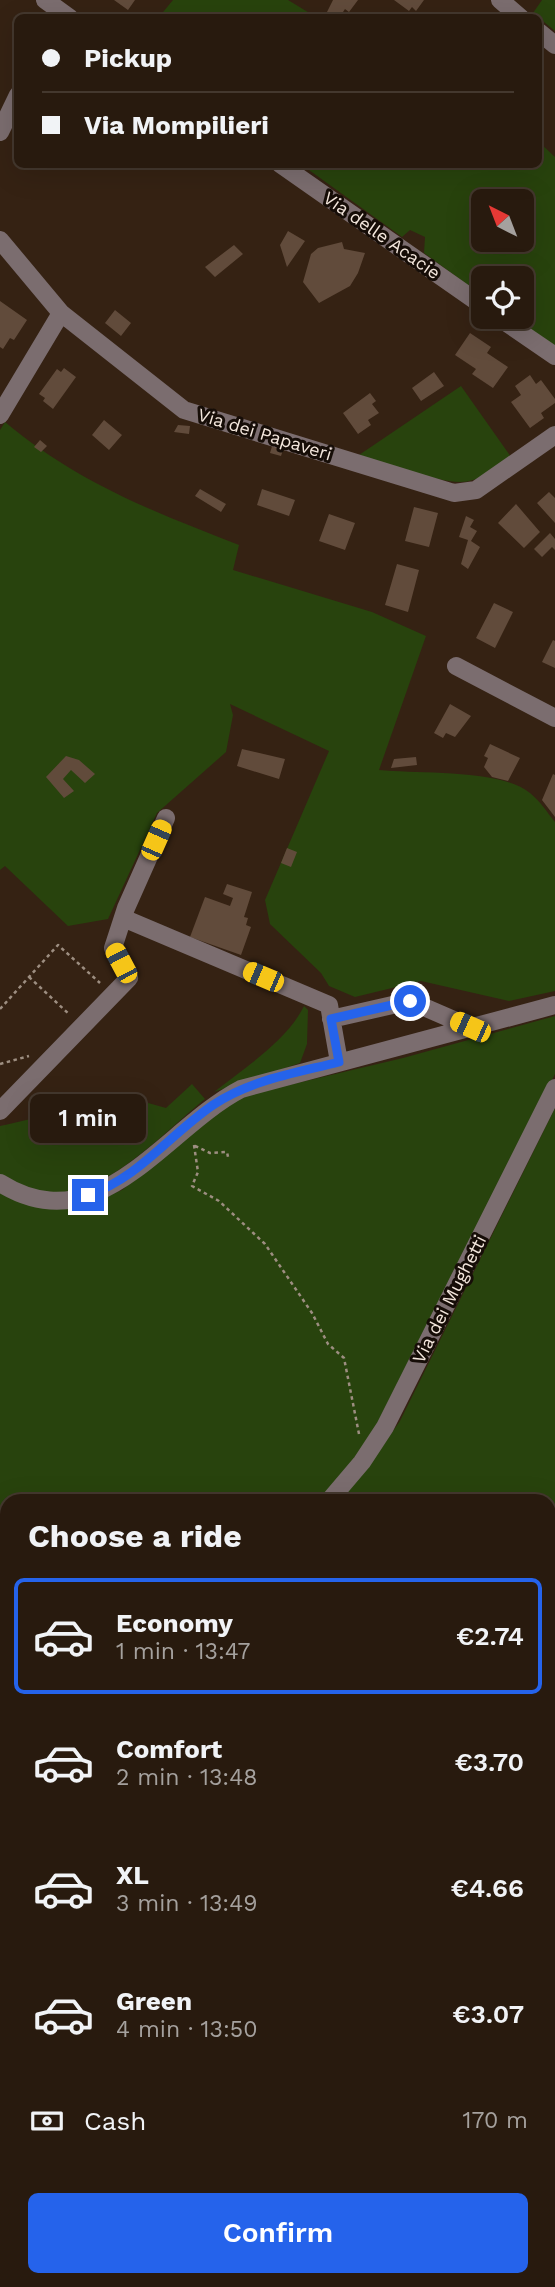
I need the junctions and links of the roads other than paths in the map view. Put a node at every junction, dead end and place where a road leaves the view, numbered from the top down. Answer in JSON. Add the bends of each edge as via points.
{"nodes":[{"id":1,"x":500,"y":0,"type":"edge"},
{"id":2,"x":517,"y":14,"type":"edge"},
{"id":3,"x":14,"y":104,"type":"edge"},
{"id":4,"x":0,"y":132,"type":"edge"},
{"id":5,"x":286,"y":168,"type":"edge"},
{"id":6,"x":0,"y":240,"type":"edge"},
{"id":7,"x":471,"y":298,"type":"edge"},
{"id":8,"x":61,"y":313,"type":"junction"},
{"id":9,"x":516,"y":329,"type":"edge"},
{"id":10,"x":555,"y":356,"type":"edge"},
{"id":11,"x":0,"y":415,"type":"edge"},
{"id":12,"x":555,"y":435,"type":"edge"},
{"id":13,"x":456,"y":666,"type":"dead end"},
{"id":14,"x":555,"y":718,"type":"edge"},
{"id":15,"x":166,"y":818,"type":"dead end"},
{"id":16,"x":123,"y":918,"type":"junction"},
{"id":17,"x":555,"y":1005,"type":"edge"},
{"id":18,"x":331,"y":1019,"type":"junction"},
{"id":19,"x":470,"y":1027,"type":"junction"},
{"id":20,"x":339,"y":1062,"type":"junction"},
{"id":21,"x":555,"y":1088,"type":"edge"},
{"id":22,"x":0,"y":1111,"type":"edge"},
{"id":23,"x":0,"y":1183,"type":"edge"},
{"id":24,"x":335,"y":1494,"type":"edge"}],
"edges":[{"from":1,"to":2,"type":"street"},
{"from":3,"to":4,"type":"street"},
{"from":5,"to":7,"type":"street","name":"Via delle Acacie"},
{"from":6,"to":8,"type":"street","name":"Via dei Papaveri"},
{"from":8,"to":11,"type":"street"},
{"from":8,"to":12,"type":"street","name":"Via dei Papaveri","via":[[184,410],[454,493],[476,490]]},
{"from":9,"to":10,"type":"street"},
{"from":13,"to":14,"type":"street"},
{"from":15,"to":16,"type":"street"},
{"from":16,"to":18,"type":"street","via":[[329,1005]]},
{"from":16,"to":22,"type":"street","via":[[113,948],[129,978]]},
{"from":17,"to":19,"type":"street"},
{"from":18,"to":19,"type":"street","via":[[410,1001]]},
{"from":18,"to":20,"type":"street"},
{"from":19,"to":20,"type":"street"},
{"from":20,"to":23,"type":"street","via":[[269,1080],[224,1098],[133,1173],[105,1189],[72,1199],[41,1200]]},
{"from":21,"to":24,"type":"street","name":"Via dei Mughetti","via":[[385,1427]]}]}
